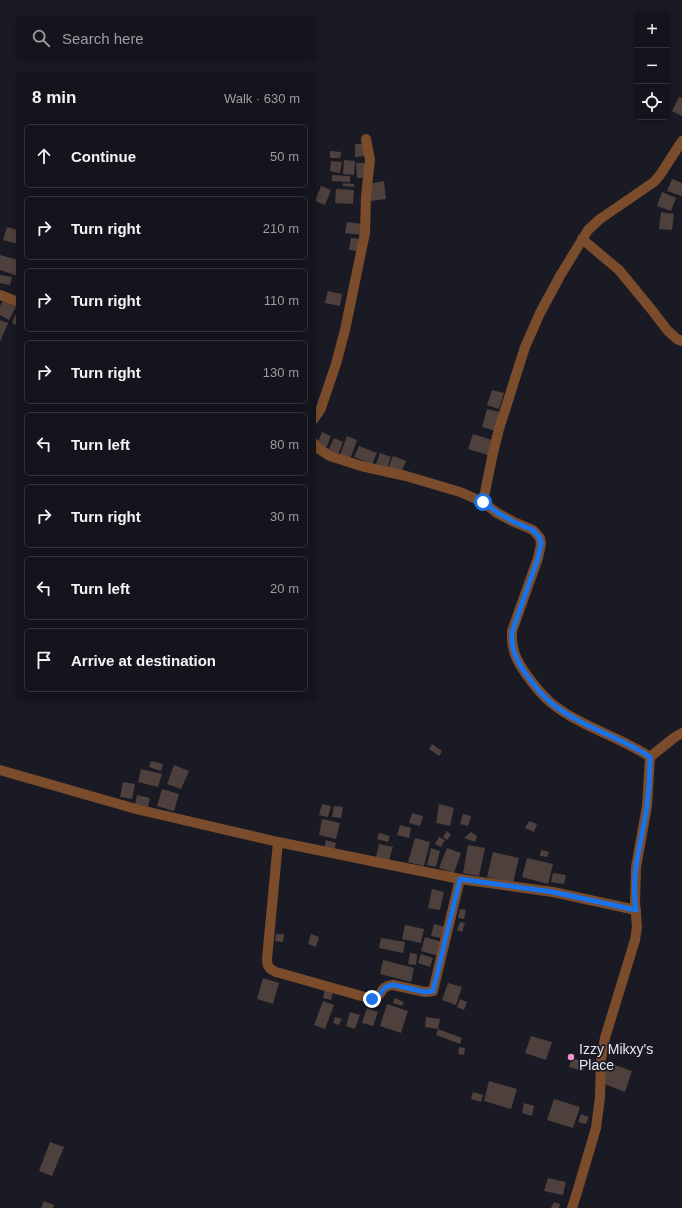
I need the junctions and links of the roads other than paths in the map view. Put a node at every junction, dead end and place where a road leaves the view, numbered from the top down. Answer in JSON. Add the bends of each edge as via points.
{"nodes":[{"id":1,"x":366,"y":139,"type":"dead end"},
{"id":2,"x":682,"y":141,"type":"edge"},
{"id":3,"x":582,"y":239,"type":"junction"},
{"id":4,"x":0,"y":295,"type":"edge"},
{"id":5,"x":16,"y":301,"type":"edge"},
{"id":6,"x":682,"y":341,"type":"edge"},
{"id":7,"x":316,"y":416,"type":"edge"},
{"id":8,"x":316,"y":445,"type":"edge"},
{"id":9,"x":483,"y":502,"type":"junction"},
{"id":10,"x":682,"y":733,"type":"edge"},
{"id":11,"x":650,"y":757,"type":"junction"},
{"id":12,"x":0,"y":770,"type":"edge"},
{"id":13,"x":278,"y":842,"type":"junction"},
{"id":14,"x":460,"y":879,"type":"junction"},
{"id":15,"x":636,"y":910,"type":"junction"},
{"id":16,"x":572,"y":1208,"type":"edge"}],
"edges":[{"from":1,"to":7,"type":"street","via":[[370,160],[365,233],[336,364]]},
{"from":2,"to":3,"type":"street","via":[[654,182],[600,219]]},
{"from":3,"to":6,"type":"street","via":[[619,270],[668,331]]},
{"from":3,"to":9,"type":"street","via":[[540,313],[525,347],[496,441]]},
{"from":4,"to":5,"type":"street"},
{"from":8,"to":9,"type":"street","via":[[330,456],[460,492]]},
{"from":9,"to":11,"type":"street","via":[[503,516],[533,530],[540,538],[538,558],[512,632],[513,649],[517,660],[550,703],[575,719],[638,748]]},
{"from":10,"to":11,"type":"street"},
{"from":11,"to":15,"type":"street","via":[[647,806],[636,867]]},
{"from":12,"to":13,"type":"street","via":[[136,809]]},
{"from":13,"to":14,"type":"street"},
{"from":13,"to":14,"type":"street","via":[[268,967],[276,972],[372,999],[378,997],[388,985],[425,992],[433,991]]},
{"from":14,"to":15,"type":"street","via":[[553,892]]},
{"from":15,"to":16,"type":"street","via":[[635,940],[605,1038],[596,1128]]}]}
